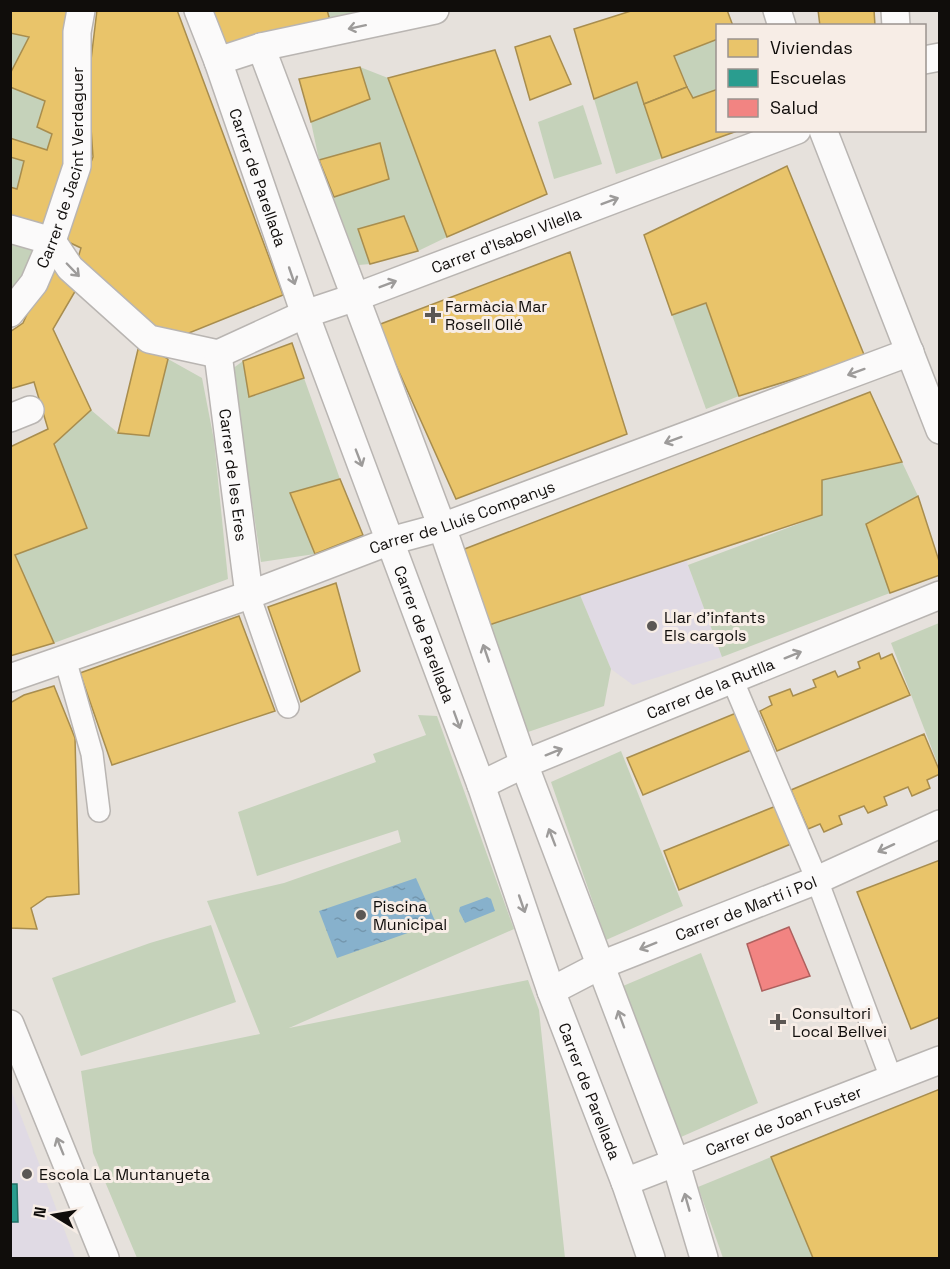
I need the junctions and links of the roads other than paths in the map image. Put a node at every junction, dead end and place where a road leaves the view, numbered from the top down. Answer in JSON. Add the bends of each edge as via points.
{"nodes":[{"id":1,"x":81,"y":10,"type":"edge"},
{"id":2,"x":198,"y":10,"type":"edge"},
{"id":3,"x":422,"y":12,"type":"edge"},
{"id":4,"x":261,"y":47,"type":"junction"},
{"id":5,"x":218,"y":61,"type":"junction"},
{"id":6,"x":792,"y":132,"type":"edge"},
{"id":7,"x":824,"y":132,"type":"edge"},
{"id":8,"x":10,"y":229,"type":"edge"},
{"id":9,"x":52,"y":241,"type":"junction"},
{"id":10,"x":356,"y":297,"type":"junction"},
{"id":11,"x":10,"y":313,"type":"edge"},
{"id":12,"x":305,"y":314,"type":"junction"},
{"id":13,"x":910,"y":352,"type":"junction"},
{"id":14,"x":218,"y":354,"type":"junction"},
{"id":15,"x":939,"y":430,"type":"edge"},
{"id":16,"x":442,"y":526,"type":"junction"},
{"id":17,"x":390,"y":541,"type":"junction"},
{"id":18,"x":249,"y":595,"type":"junction"},
{"id":19,"x":939,"y":595,"type":"edge"},
{"id":20,"x":65,"y":659,"type":"junction"},
{"id":21,"x":10,"y":678,"type":"edge"},
{"id":22,"x":732,"y":679,"type":"junction"},
{"id":23,"x":288,"y":707,"type":"dead end"},
{"id":24,"x":524,"y":764,"type":"junction"},
{"id":25,"x":482,"y":785,"type":"junction"},
{"id":26,"x":99,"y":812,"type":"dead end"},
{"id":27,"x":939,"y":824,"type":"edge"},
{"id":28,"x":817,"y":880,"type":"junction"},
{"id":29,"x":601,"y":965,"type":"junction"},
{"id":30,"x":551,"y":991,"type":"junction"},
{"id":31,"x":10,"y":1024,"type":"edge"},
{"id":32,"x":939,"y":1060,"type":"edge"},
{"id":33,"x":891,"y":1078,"type":"junction"},
{"id":34,"x":676,"y":1164,"type":"junction"},
{"id":35,"x":625,"y":1182,"type":"junction"},
{"id":36,"x":105,"y":1258,"type":"edge"},
{"id":37,"x":651,"y":1258,"type":"edge"},
{"id":38,"x":704,"y":1258,"type":"edge"}],
"edges":[{"from":1,"to":9,"type":"street","name":"Carrer de Jacint Verdaguer","via":[[77,32],[77,166]]},
{"from":2,"to":5,"type":"street","name":"Carrer de Parellada"},
{"from":3,"to":4,"type":"street","one_way":true},
{"from":4,"to":5,"type":"street"},
{"from":4,"to":10,"type":"street"},
{"from":5,"to":12,"type":"street","name":"Carrer de Parellada","one_way":true},
{"from":10,"to":6,"type":"street","name":"Carrer d'Isabel Vilella","one_way":true},
{"from":7,"to":13,"type":"street"},
{"from":8,"to":9,"type":"street"},
{"from":9,"to":11,"type":"street","name":"Carrer de Jacint Verdaguer","via":[[34,283]]},
{"from":9,"to":14,"type":"street","one_way":true,"via":[[70,268],[148,339]]},
{"from":10,"to":12,"type":"street","name":"Carrer d'Isabel Vilella"},
{"from":10,"to":16,"type":"street"},
{"from":12,"to":14,"type":"street","name":"Carrer d'Isabel Vilella"},
{"from":12,"to":17,"type":"street","name":"Carrer de Parellada","one_way":true},
{"from":13,"to":15,"type":"street"},
{"from":13,"to":16,"type":"street","name":"Carrer de Lluís Companys","one_way":true},
{"from":14,"to":18,"type":"street","name":"Carrer de les Eres"},
{"from":16,"to":17,"type":"street","name":"Carrer de Lluís Companys"},
{"from":24,"to":16,"type":"street","one_way":true},
{"from":17,"to":18,"type":"street","name":"Carrer de Lluís Companys"},
{"from":17,"to":25,"type":"street","name":"Carrer de Parellada","one_way":true},
{"from":18,"to":20,"type":"street","name":"Carrer de Lluís Companys"},
{"from":18,"to":23,"type":"street"},
{"from":22,"to":19,"type":"street","name":"Carrer de la Rutlla","one_way":true},
{"from":20,"to":21,"type":"street","name":"Carrer de Lluís Companys"},
{"from":20,"to":26,"type":"street","via":[[92,754]]},
{"from":24,"to":22,"type":"street","name":"Carrer de la Rutlla","one_way":true},
{"from":22,"to":28,"type":"street"},
{"from":24,"to":25,"type":"street","name":"Carrer de la Rutlla"},
{"from":29,"to":24,"type":"street","one_way":true},
{"from":25,"to":30,"type":"street","name":"Carrer de Parellada","one_way":true},
{"from":27,"to":28,"type":"street","name":"Carrer de Martí i Pol","one_way":true},
{"from":28,"to":29,"type":"street","name":"Carrer de Martí i Pol","one_way":true},
{"from":28,"to":33,"type":"street"},
{"from":29,"to":30,"type":"street","name":"Carrer de Martí i Pol"},
{"from":34,"to":29,"type":"street","one_way":true},
{"from":30,"to":35,"type":"street","name":"Carrer de Parellada"},
{"from":36,"to":31,"type":"street","one_way":true},
{"from":32,"to":33,"type":"street","name":"Carrer de Joan Fuster"},
{"from":33,"to":34,"type":"street","name":"Carrer de Joan Fuster"},
{"from":34,"to":35,"type":"street","name":"Carrer de Joan Fuster"},
{"from":38,"to":34,"type":"street","one_way":true},
{"from":35,"to":37,"type":"street","name":"Carrer de Parellada"}]}
